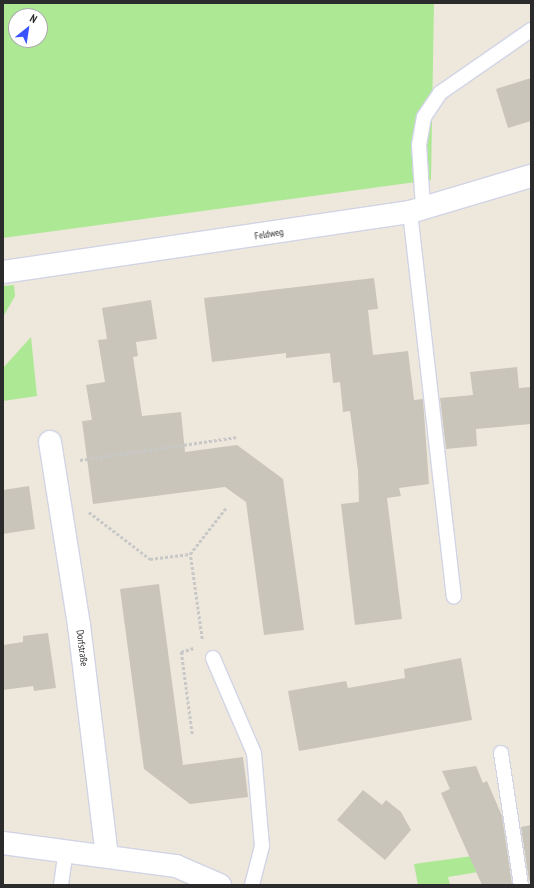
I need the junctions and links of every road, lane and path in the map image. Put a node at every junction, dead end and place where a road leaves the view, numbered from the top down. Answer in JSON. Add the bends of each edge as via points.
{"nodes":[{"id":1,"x":531,"y":30,"type":"edge"},
{"id":2,"x":531,"y":176,"type":"edge"},
{"id":3,"x":416,"y":210,"type":"junction"},
{"id":4,"x":3,"y":272,"type":"edge"},
{"id":5,"x":237,"y":437,"type":"dead end"},
{"id":6,"x":50,"y":442,"type":"dead end"},
{"id":7,"x":80,"y":466,"type":"dead end"},
{"id":8,"x":84,"y":508,"type":"dead end"},
{"id":9,"x":226,"y":508,"type":"dead end"},
{"id":10,"x":190,"y":554,"type":"junction"},
{"id":11,"x":454,"y":596,"type":"dead end"},
{"id":12,"x":205,"y":645,"type":"junction"},
{"id":13,"x":213,"y":658,"type":"joint"},
{"id":14,"x":192,"y":734,"type":"dead end"},
{"id":15,"x":501,"y":753,"type":"dead end"},
{"id":16,"x":3,"y":843,"type":"edge"},
{"id":17,"x":66,"y":851,"type":"junction"},
{"id":18,"x":108,"y":855,"type":"junction"},
{"id":19,"x":61,"y":885,"type":"edge"},
{"id":20,"x":220,"y":885,"type":"edge"},
{"id":21,"x":252,"y":885,"type":"edge"},
{"id":22,"x":521,"y":885,"type":"edge"}],
"edges":[{"from":1,"to":3,"type":"lane","via":[[440,93],[424,117],[419,145]]},
{"from":2,"to":3,"type":"street","name":"Feldweg"},
{"from":3,"to":4,"type":"street","name":"Feldweg"},
{"from":3,"to":11,"type":"lane"},
{"from":5,"to":7,"type":"path","via":[[80,459]]},
{"from":6,"to":18,"type":"street","name":"Dorfstraße","via":[[79,625]]},
{"from":8,"to":10,"type":"path","via":[[150,559]]},
{"from":9,"to":10,"type":"path"},
{"from":10,"to":12,"type":"path"},
{"from":12,"to":13,"type":"path"},
{"from":12,"to":14,"type":"path","via":[[181,652]]},
{"from":13,"to":21,"type":"lane","via":[[254,753],[262,846]]},
{"from":15,"to":22,"type":"lane"},
{"from":16,"to":17,"type":"street"},
{"from":17,"to":18,"type":"street"},
{"from":17,"to":19,"type":"lane"},
{"from":18,"to":20,"type":"street","via":[[176,866]]}]}
